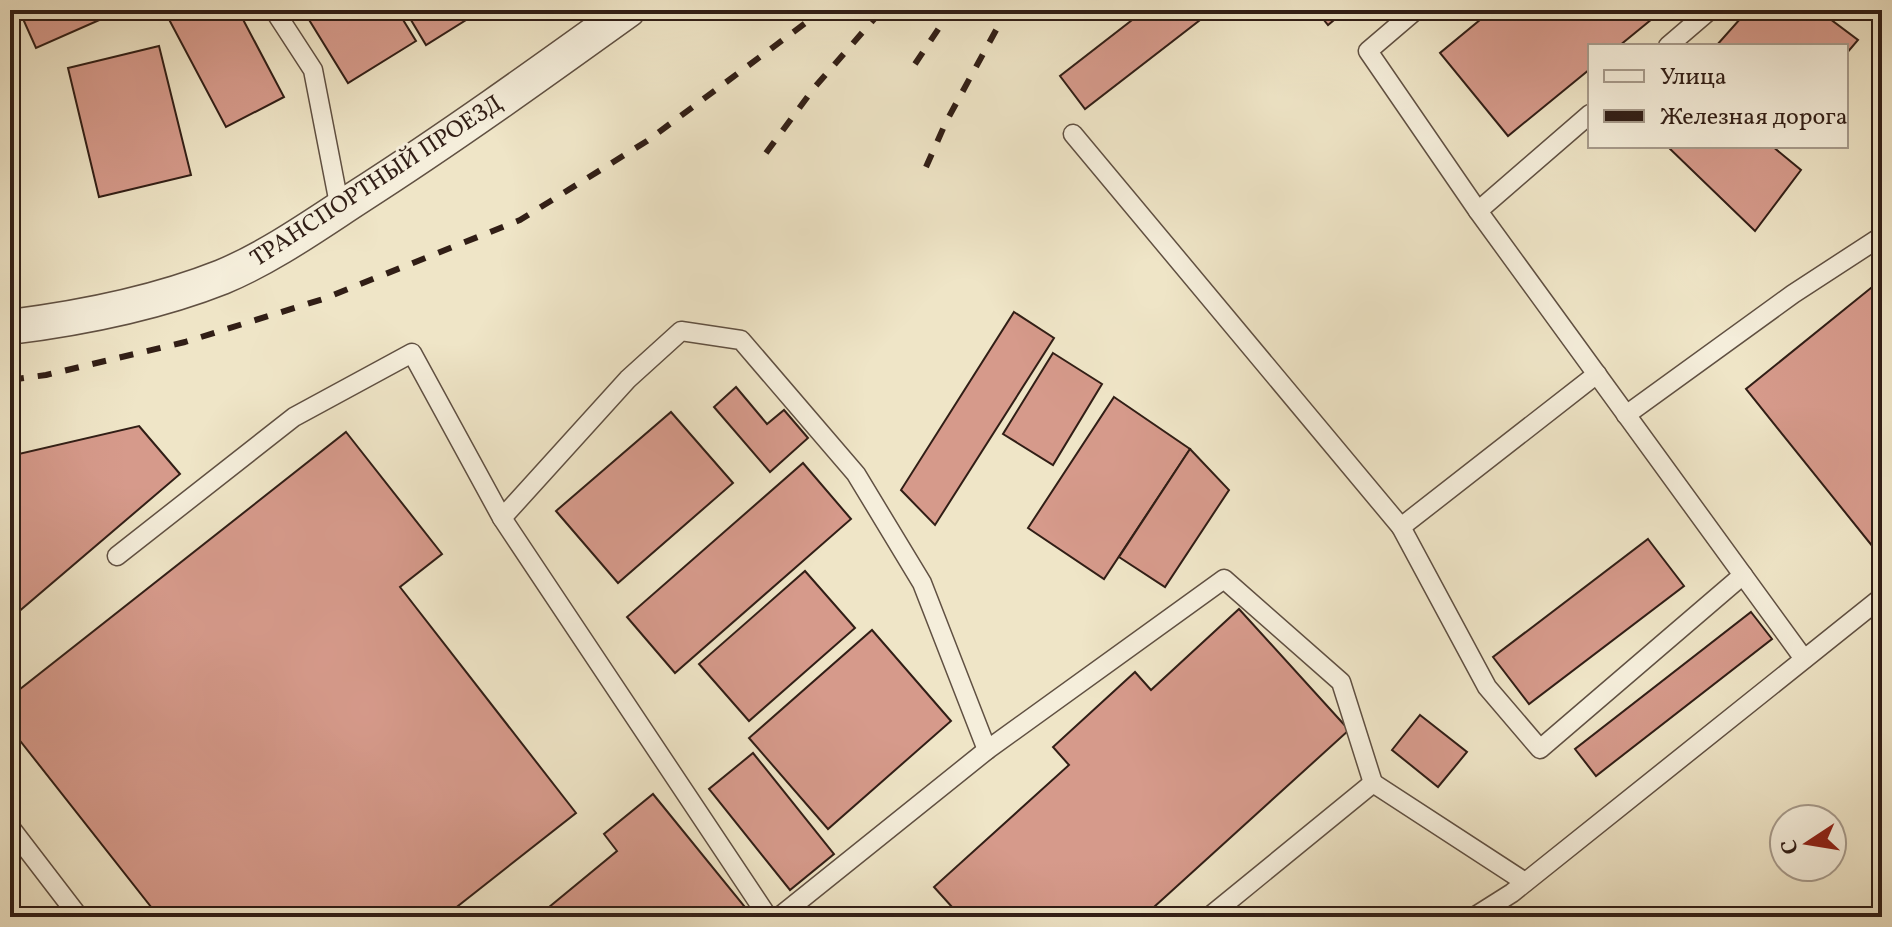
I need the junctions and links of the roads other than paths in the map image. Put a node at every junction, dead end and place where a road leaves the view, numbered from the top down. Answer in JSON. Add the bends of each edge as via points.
{"nodes":[{"id":1,"x":274,"y":10,"type":"edge"},
{"id":2,"x":628,"y":10,"type":"edge"},
{"id":3,"x":1416,"y":10,"type":"edge"},
{"id":4,"x":1710,"y":10,"type":"edge"},
{"id":5,"x":1670,"y":44,"type":"edge"},
{"id":6,"x":1588,"y":116,"type":"edge"},
{"id":7,"x":1073,"y":134,"type":"dead end"},
{"id":8,"x":340,"y":209,"type":"junction"},
{"id":9,"x":1478,"y":211,"type":"junction"},
{"id":10,"x":1882,"y":236,"type":"edge"},
{"id":11,"x":10,"y":327,"type":"edge"},
{"id":12,"x":1597,"y":374,"type":"junction"},
{"id":13,"x":1626,"y":415,"type":"junction"},
{"id":14,"x":502,"y":518,"type":"junction"},
{"id":15,"x":1401,"y":527,"type":"junction"},
{"id":16,"x":117,"y":556,"type":"dead end"},
{"id":17,"x":1743,"y":575,"type":"junction"},
{"id":18,"x":1882,"y":597,"type":"edge"},
{"id":19,"x":1804,"y":659,"type":"junction"},
{"id":20,"x":987,"y":750,"type":"junction"},
{"id":21,"x":1373,"y":783,"type":"junction"},
{"id":22,"x":10,"y":827,"type":"edge"},
{"id":23,"x":1525,"y":882,"type":"junction"},
{"id":24,"x":79,"y":917,"type":"edge"},
{"id":25,"x":768,"y":917,"type":"edge"},
{"id":26,"x":779,"y":917,"type":"edge"},
{"id":27,"x":1209,"y":917,"type":"edge"},
{"id":28,"x":1474,"y":917,"type":"edge"}],
"edges":[{"from":1,"to":8,"type":"lane","via":[[313,70]]},
{"from":2,"to":8,"type":"street","name":"ТРАНСПОРТНЫЙ ПРОЕЗД"},
{"from":3,"to":9,"type":"lane","via":[[1368,51]]},
{"from":4,"to":5,"type":"lane"},
{"from":6,"to":9,"type":"lane"},
{"from":7,"to":15,"type":"lane"},
{"from":8,"to":11,"type":"street","name":"ТРАНСПОРТНЫЙ ПРОЕЗД","via":[[264,255],[192,288],[91,316]]},
{"from":9,"to":12,"type":"lane"},
{"from":10,"to":13,"type":"lane"},
{"from":12,"to":13,"type":"lane"},
{"from":12,"to":15,"type":"lane"},
{"from":13,"to":17,"type":"lane"},
{"from":14,"to":16,"type":"lane","via":[[412,353],[294,417]]},
{"from":14,"to":20,"type":"lane","via":[[628,379],[681,331],[741,340],[873,501],[922,583]]},
{"from":14,"to":25,"type":"lane"},
{"from":15,"to":17,"type":"lane","via":[[1487,687],[1540,749]]},
{"from":17,"to":19,"type":"lane"},
{"from":18,"to":19,"type":"lane"},
{"from":19,"to":23,"type":"lane"},
{"from":20,"to":21,"type":"lane","via":[[1224,579],[1341,682]]},
{"from":20,"to":26,"type":"lane"},
{"from":21,"to":23,"type":"lane"},
{"from":21,"to":27,"type":"lane"},
{"from":22,"to":24,"type":"lane"},
{"from":23,"to":28,"type":"lane"}]}
